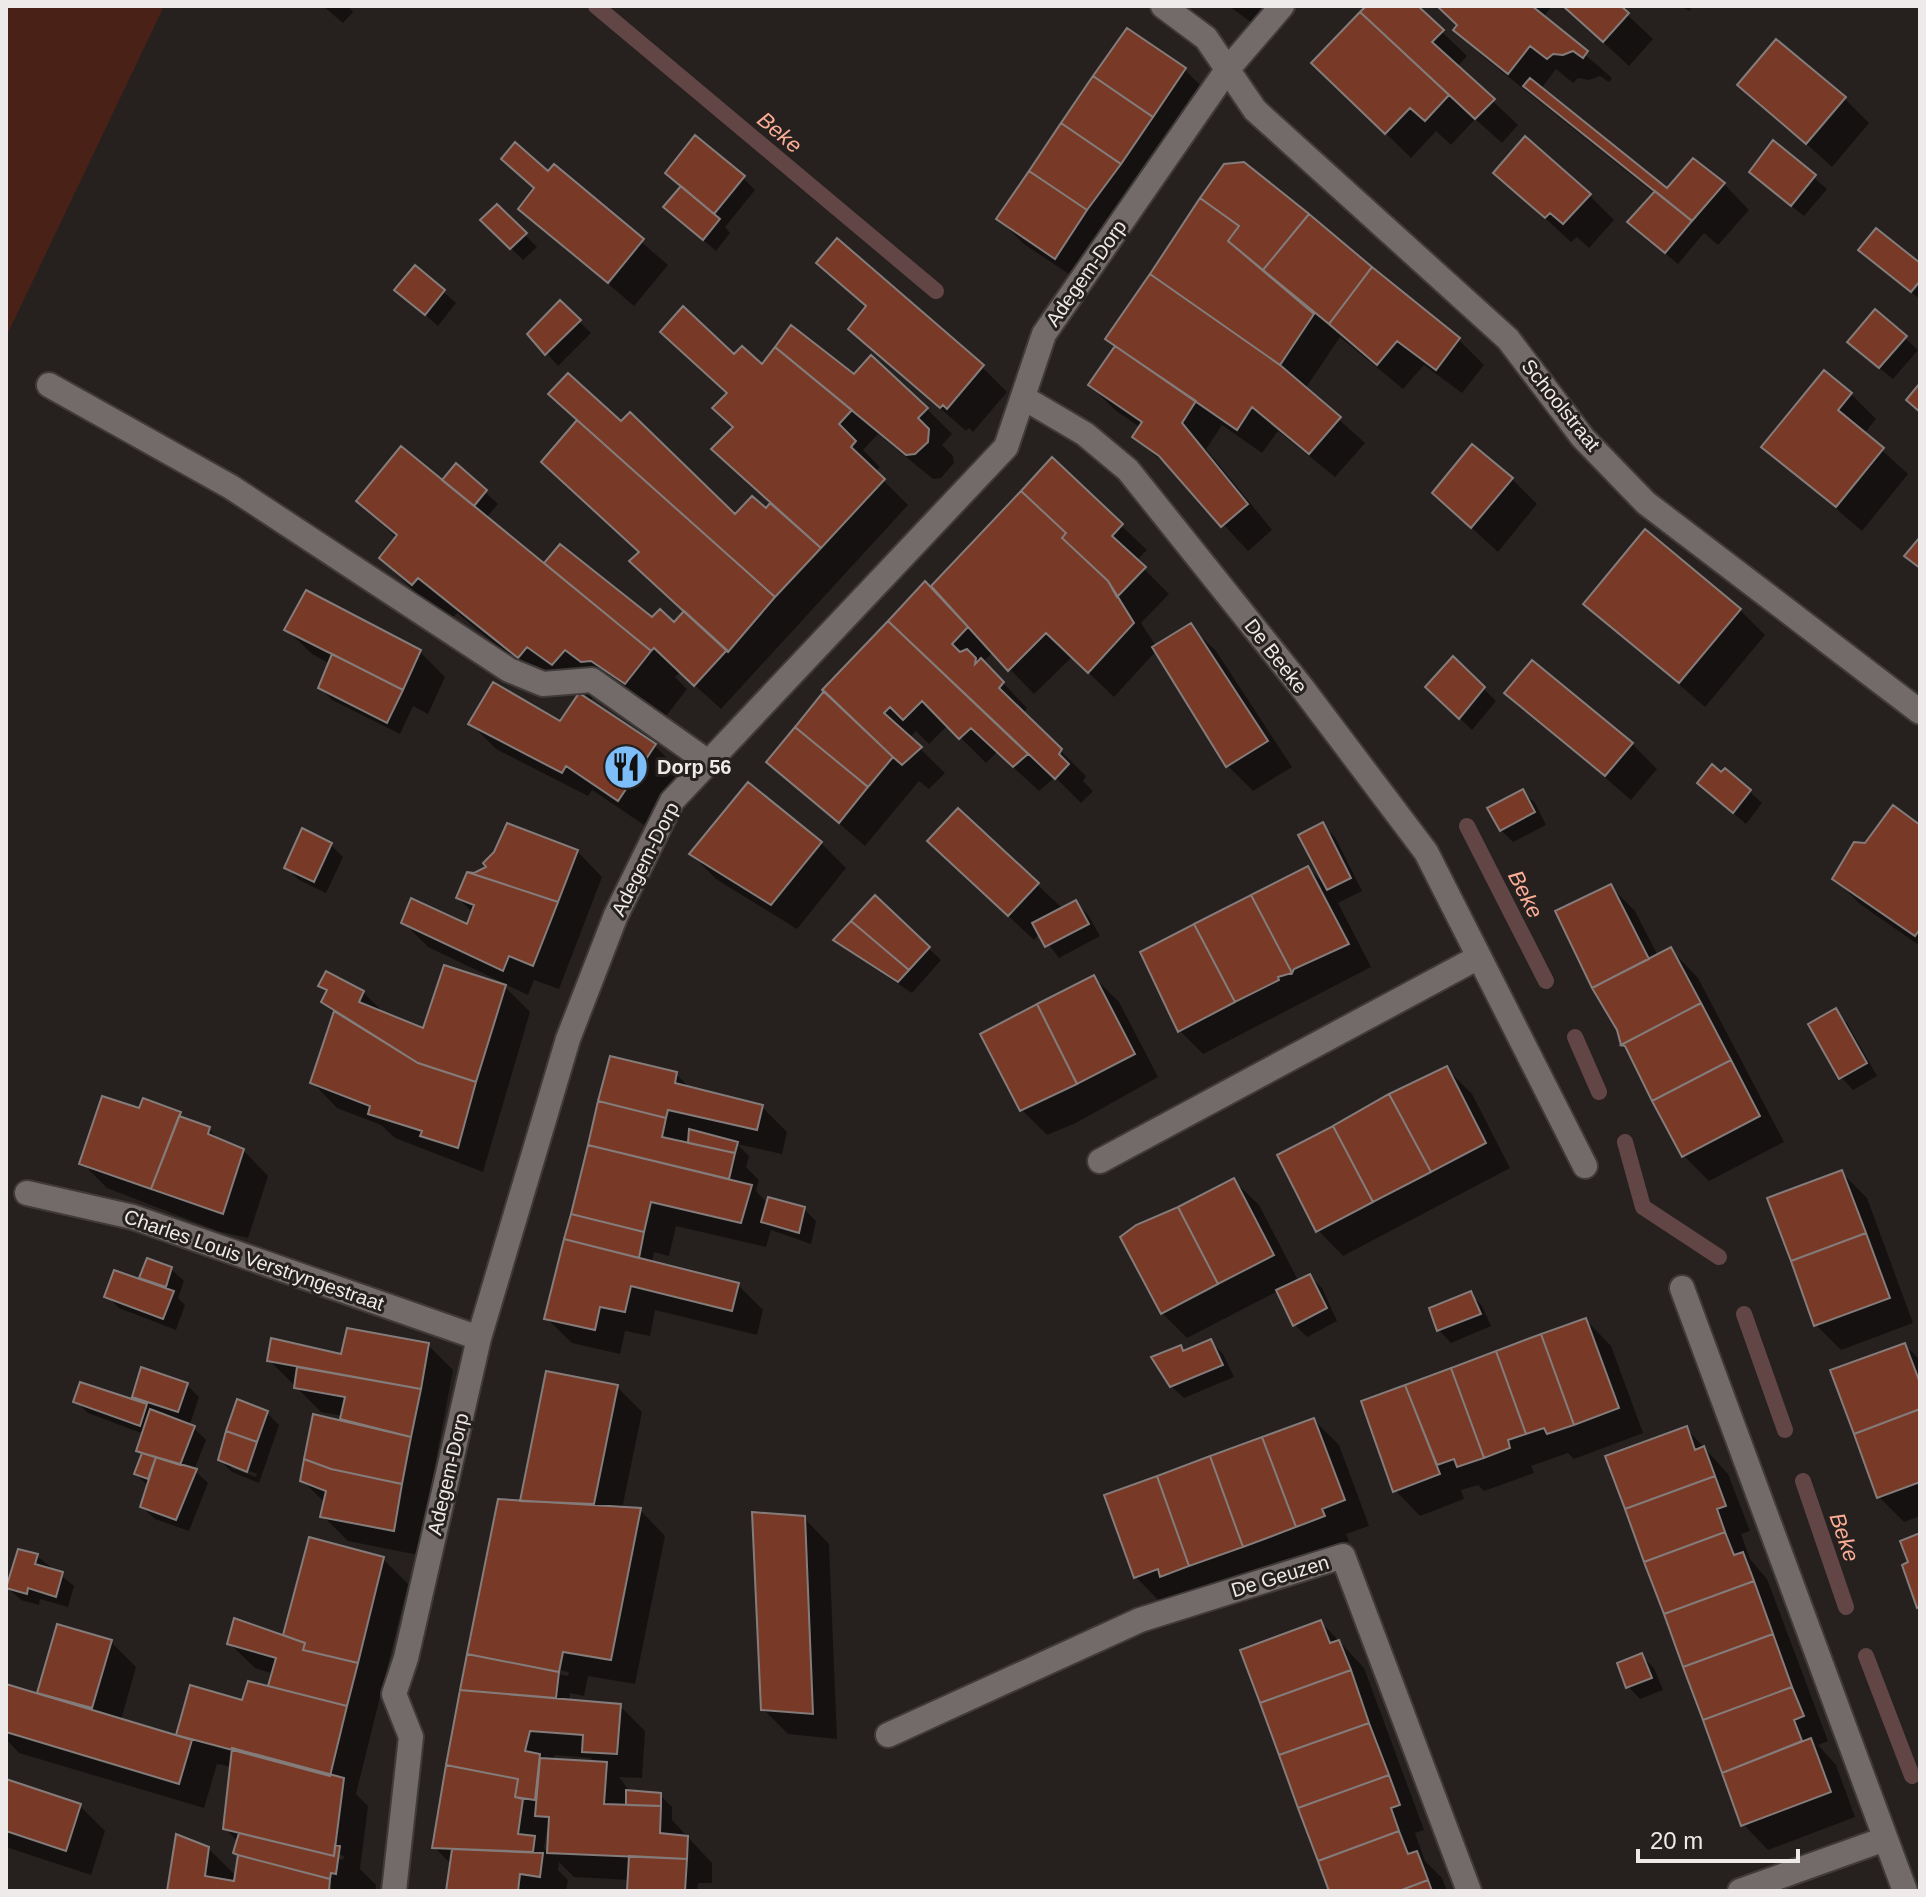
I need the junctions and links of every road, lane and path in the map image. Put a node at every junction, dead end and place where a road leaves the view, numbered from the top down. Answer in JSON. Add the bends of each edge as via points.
{"nodes":[{"id":1,"x":1163,"y":6,"type":"edge"},
{"id":2,"x":1282,"y":6,"type":"edge"},
{"id":3,"x":1227,"y":70,"type":"junction"},
{"id":4,"x":49,"y":385,"type":"dead end"},
{"id":5,"x":1024,"y":398,"type":"junction"},
{"id":6,"x":1920,"y":712,"type":"edge"},
{"id":7,"x":708,"y":762,"type":"junction"},
{"id":8,"x":1477,"y":958,"type":"junction"},
{"id":9,"x":1100,"y":1161,"type":"dead end"},
{"id":10,"x":1585,"y":1166,"type":"dead end"},
{"id":11,"x":27,"y":1193,"type":"dead end"},
{"id":12,"x":1682,"y":1288,"type":"dead end"},
{"id":13,"x":479,"y":1338,"type":"junction"},
{"id":14,"x":888,"y":1735,"type":"dead end"},
{"id":15,"x":1885,"y":1839,"type":"junction"},
{"id":16,"x":394,"y":1891,"type":"edge"},
{"id":17,"x":1469,"y":1891,"type":"edge"},
{"id":18,"x":1740,"y":1891,"type":"edge"},
{"id":19,"x":1905,"y":1891,"type":"edge"}],
"edges":[{"from":1,"to":3,"type":"street","name":"Schoolstraat","via":[[1206,38]]},
{"from":2,"to":3,"type":"street","name":"Adegem-Dorp"},
{"from":3,"to":5,"type":"street","name":"Adegem-Dorp","via":[[1044,334]]},
{"from":3,"to":6,"type":"street","name":"Schoolstraat","via":[[1255,110],[1508,339],[1583,438],[1646,503]]},
{"from":4,"to":7,"type":"street","via":[[231,487],[509,670],[543,684],[592,680]]},
{"from":5,"to":7,"type":"street","name":"Adegem-Dorp","via":[[1006,447]]},
{"from":5,"to":8,"type":"street","name":"De Beeke","via":[[1085,434],[1138,482],[1426,852]]},
{"from":7,"to":13,"type":"street","name":"Adegem-Dorp","via":[[672,801],[616,915],[568,1039]]},
{"from":8,"to":9,"type":"street"},
{"from":8,"to":10,"type":"street","name":"De Beeke"},
{"from":11,"to":13,"type":"street","name":"Charles Louis Verstryngestraat","via":[[133,1217]]},
{"from":12,"to":15,"type":"street"},
{"from":13,"to":16,"type":"street","name":"Adegem-Dorp","via":[[394,1694],[411,1737]]},
{"from":14,"to":17,"type":"street","name":"De Geuzen","via":[[1140,1620],[1343,1556]]},
{"from":15,"to":18,"type":"street"},
{"from":15,"to":19,"type":"street"}]}
